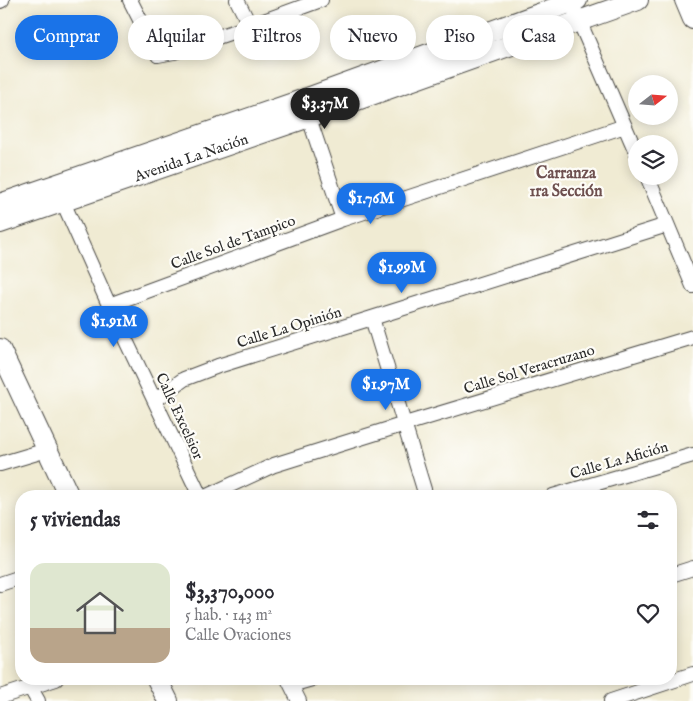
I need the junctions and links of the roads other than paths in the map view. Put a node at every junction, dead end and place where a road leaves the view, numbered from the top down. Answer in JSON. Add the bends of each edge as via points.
{"nodes":[{"id":1,"x":130,"y":0,"type":"edge"},
{"id":2,"x":237,"y":0,"type":"edge"},
{"id":3,"x":321,"y":0,"type":"edge"},
{"id":4,"x":638,"y":0,"type":"edge"},
{"id":5,"x":685,"y":0,"type":"edge"},
{"id":6,"x":574,"y":1,"type":"edge"},
{"id":7,"x":244,"y":15,"type":"edge"},
{"id":8,"x":280,"y":15,"type":"edge"},
{"id":9,"x":693,"y":19,"type":"edge"},
{"id":10,"x":580,"y":22,"type":"junction"},
{"id":11,"x":234,"y":31,"type":"edge"},
{"id":12,"x":306,"y":109,"type":"junction"},
{"id":13,"x":625,"y":126,"type":"junction"},
{"id":14,"x":629,"y":135,"type":"edge"},
{"id":15,"x":651,"y":185,"type":"edge"},
{"id":16,"x":59,"y":194,"type":"junction"},
{"id":17,"x":0,"y":204,"type":"edge"},
{"id":18,"x":343,"y":219,"type":"junction"},
{"id":19,"x":0,"y":223,"type":"edge"},
{"id":20,"x":667,"y":224,"type":"junction"},
{"id":21,"x":693,"y":286,"type":"edge"},
{"id":22,"x":110,"y":305,"type":"junction"},
{"id":23,"x":372,"y":318,"type":"junction"},
{"id":24,"x":693,"y":337,"type":"edge"},
{"id":25,"x":0,"y":349,"type":"edge"},
{"id":26,"x":155,"y":400,"type":"junction"},
{"id":27,"x":404,"y":424,"type":"junction"},
{"id":28,"x":47,"y":450,"type":"junction"},
{"id":29,"x":693,"y":456,"type":"edge"},
{"id":30,"x":0,"y":464,"type":"edge"},
{"id":31,"x":66,"y":490,"type":"edge"},
{"id":32,"x":197,"y":490,"type":"edge"},
{"id":33,"x":219,"y":490,"type":"edge"},
{"id":34,"x":424,"y":490,"type":"edge"},
{"id":35,"x":574,"y":490,"type":"edge"},
{"id":36,"x":693,"y":568,"type":"edge"},
{"id":37,"x":677,"y":573,"type":"edge"},
{"id":38,"x":15,"y":579,"type":"edge"},
{"id":39,"x":0,"y":584,"type":"edge"},
{"id":40,"x":693,"y":674,"type":"edge"},
{"id":41,"x":677,"y":679,"type":"edge"},
{"id":42,"x":36,"y":685,"type":"edge"},
{"id":43,"x":161,"y":685,"type":"edge"},
{"id":44,"x":291,"y":685,"type":"edge"},
{"id":45,"x":660,"y":685,"type":"edge"},
{"id":46,"x":30,"y":687,"type":"junction"},
{"id":47,"x":0,"y":697,"type":"edge"},
{"id":48,"x":38,"y":701,"type":"edge"},
{"id":49,"x":168,"y":701,"type":"edge"},
{"id":50,"x":299,"y":701,"type":"edge"},
{"id":51,"x":611,"y":701,"type":"edge"}],
"edges":[{"from":1,"to":11,"type":"street","via":[[158,55]]},
{"from":2,"to":7,"type":"street"},
{"from":3,"to":8,"type":"street"},
{"from":4,"to":10,"type":"street","name":"Avenida La Nación"},
{"from":5,"to":9,"type":"street"},
{"from":6,"to":10,"type":"street"},
{"from":6,"to":12,"type":"street","name":"Avenida La Nación"},
{"from":10,"to":12,"type":"street","name":"Avenida La Nación"},
{"from":10,"to":13,"type":"street"},
{"from":12,"to":16,"type":"street","name":"Avenida La Nación"},
{"from":12,"to":18,"type":"street"},
{"from":13,"to":14,"type":"street"},
{"from":13,"to":18,"type":"street","name":"Calle Sol de Tampico"},
{"from":15,"to":20,"type":"street"},
{"from":16,"to":17,"type":"street","name":"Avenida La Nación"},
{"from":16,"to":19,"type":"street","name":"Avenida La Nación"},
{"from":16,"to":22,"type":"street","name":"Calle Excelsior"},
{"from":18,"to":22,"type":"street","name":"Calle Sol de Tampico"},
{"from":20,"to":21,"type":"street"},
{"from":20,"to":23,"type":"street","name":"Calle La Opinión"},
{"from":22,"to":26,"type":"street","name":"Calle Excelsior"},
{"from":23,"to":26,"type":"street","name":"Calle La Opinión","via":[[199,372]]},
{"from":23,"to":27,"type":"street"},
{"from":24,"to":27,"type":"street","name":"Calle Sol Veracruzano"},
{"from":25,"to":28,"type":"street"},
{"from":26,"to":32,"type":"street","name":"Calle Excelsior"},
{"from":27,"to":33,"type":"street","name":"Calle Sol Veracruzano","via":[[274,465]]},
{"from":27,"to":34,"type":"street"},
{"from":28,"to":30,"type":"street"},
{"from":28,"to":31,"type":"street"},
{"from":29,"to":35,"type":"street","name":"Calle La Afición"},
{"from":36,"to":37,"type":"street"},
{"from":38,"to":39,"type":"street"},
{"from":40,"to":41,"type":"street"},
{"from":42,"to":46,"type":"street"},
{"from":43,"to":49,"type":"street"},
{"from":44,"to":50,"type":"street"},
{"from":45,"to":51,"type":"street"},
{"from":46,"to":47,"type":"street"},
{"from":46,"to":48,"type":"street"}]}
